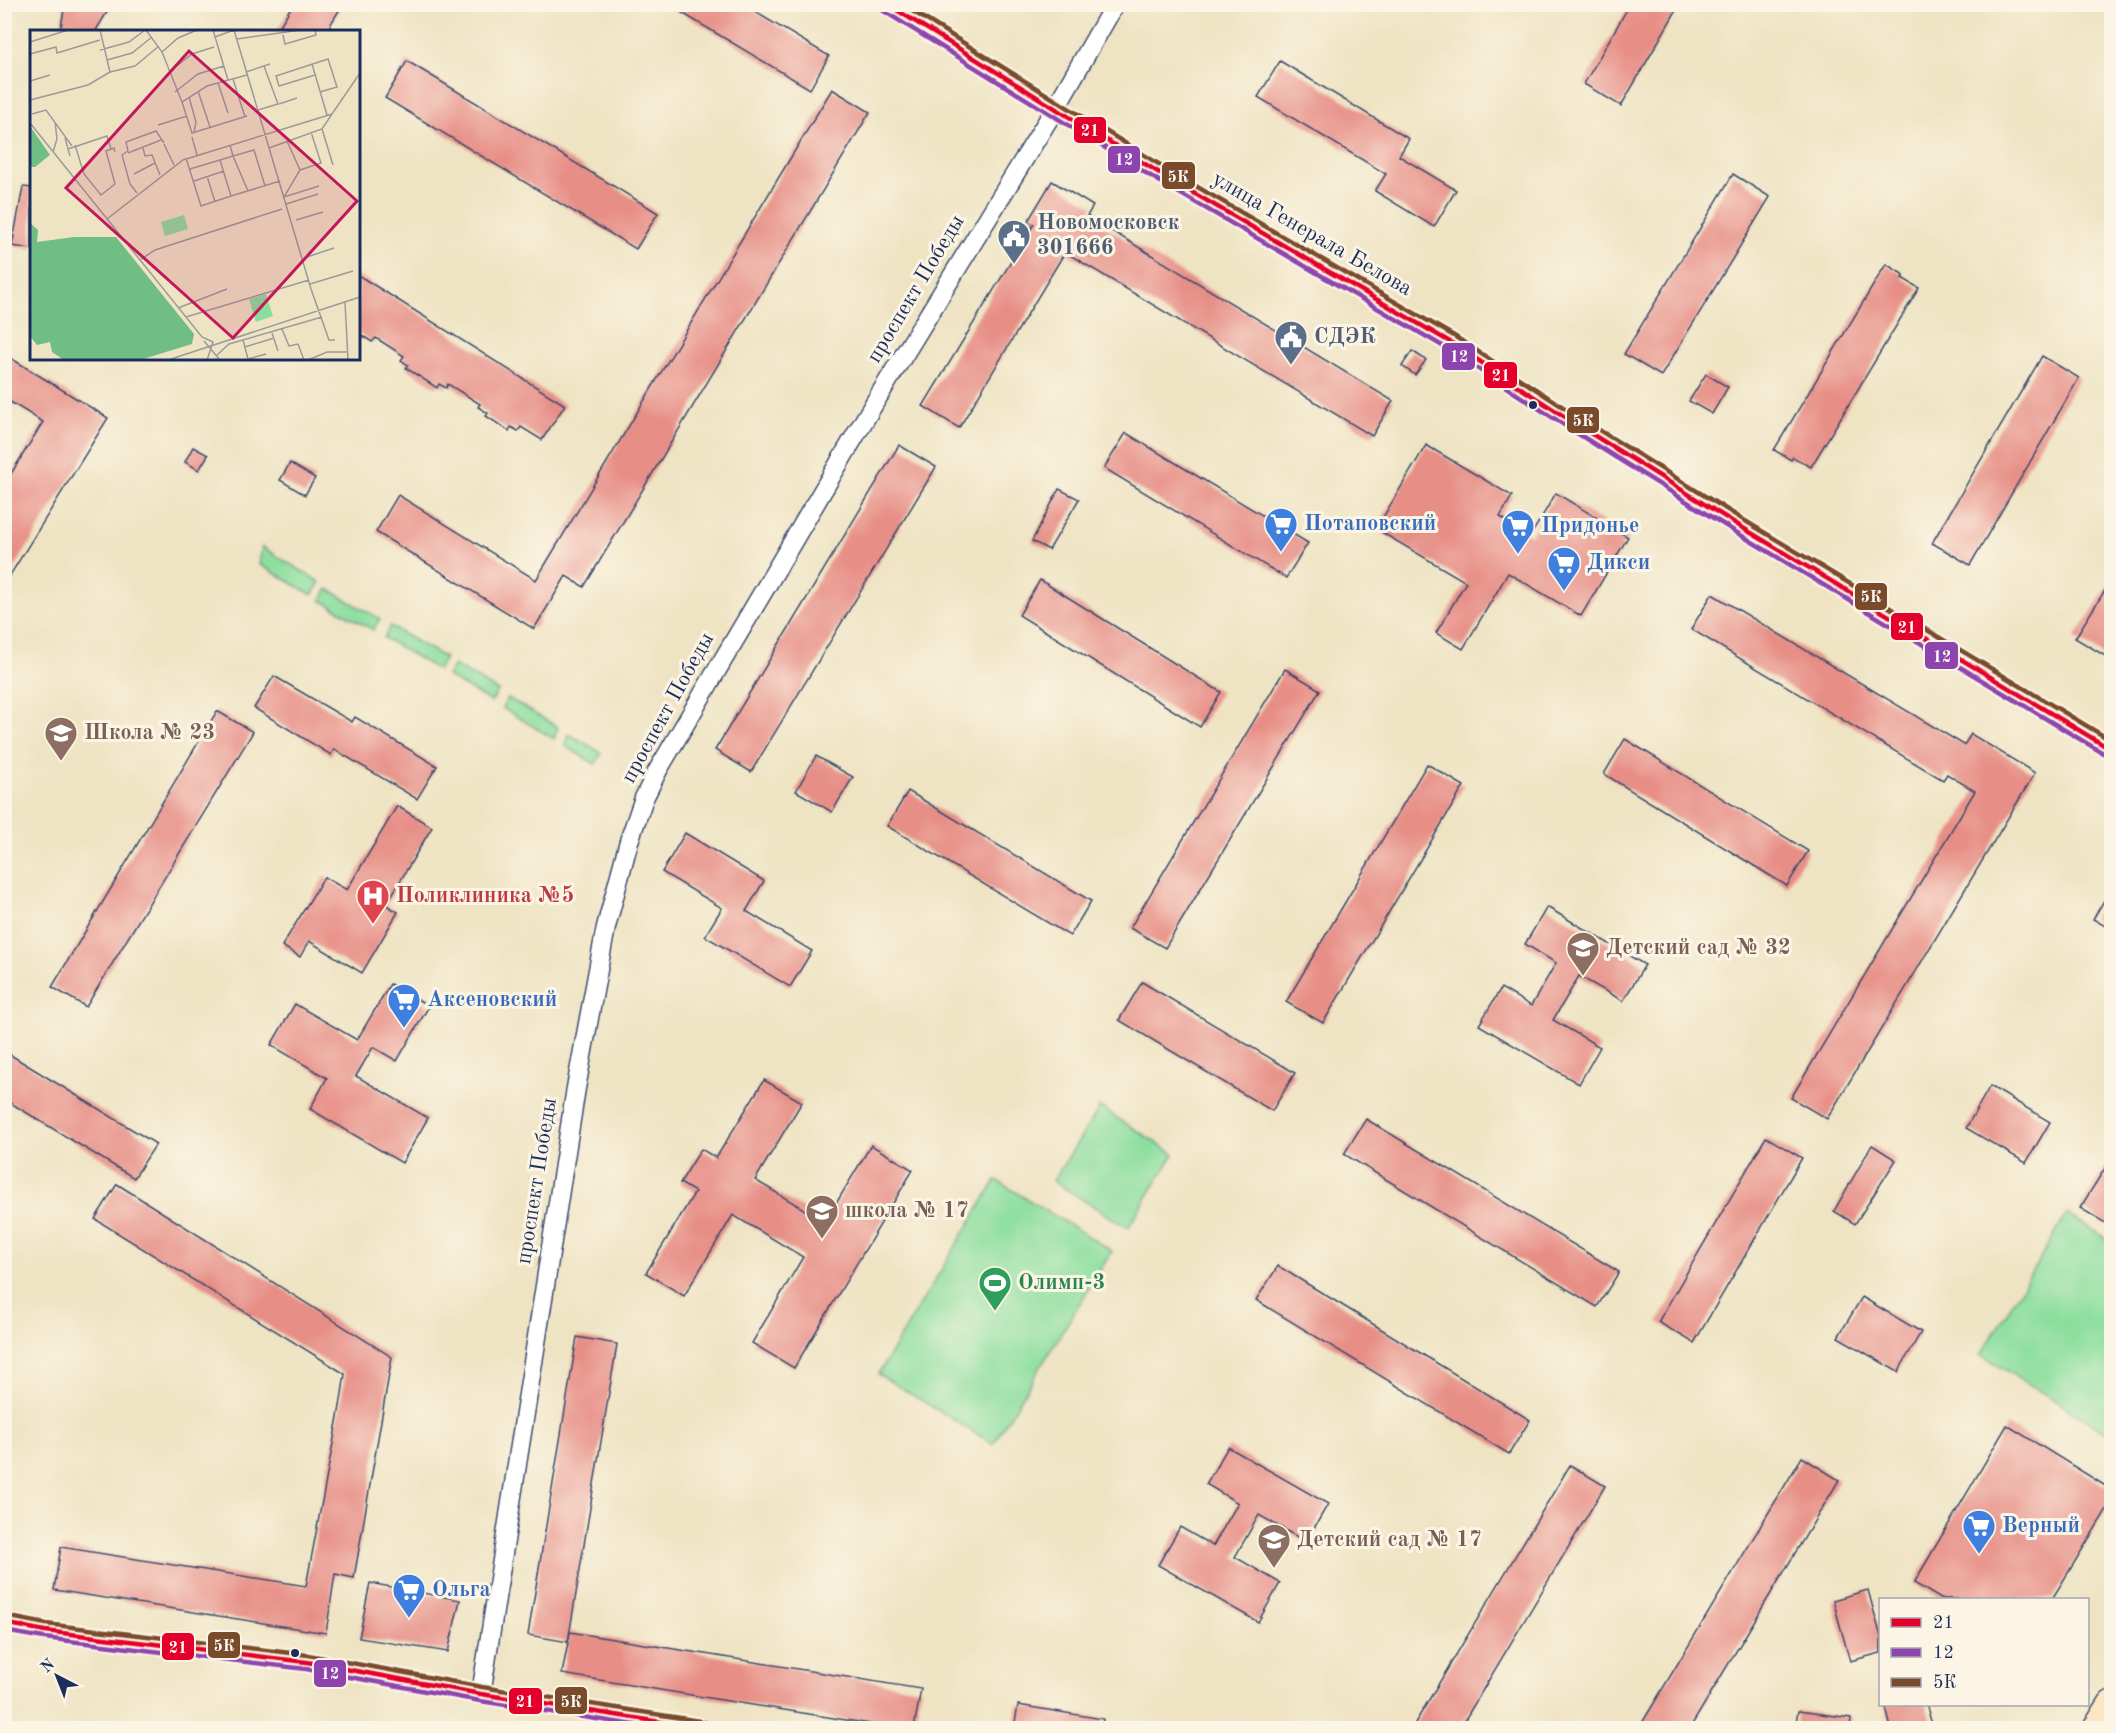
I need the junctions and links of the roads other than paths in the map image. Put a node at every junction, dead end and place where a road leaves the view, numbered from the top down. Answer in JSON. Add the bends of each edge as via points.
{"nodes":[{"id":1,"x":886,"y":4,"type":"edge"},
{"id":2,"x":1115,"y":4,"type":"edge"},
{"id":3,"x":1056,"y":107,"type":"junction"},
{"id":4,"x":2112,"y":750,"type":"edge"},
{"id":5,"x":4,"y":1623,"type":"edge"},
{"id":6,"x":481,"y":1694,"type":"junction"},
{"id":7,"x":2112,"y":1704,"type":"edge"},
{"id":8,"x":699,"y":1728,"type":"edge"},
{"id":9,"x":2097,"y":1728,"type":"edge"}],
"edges":[{"from":1,"to":3,"type":"street","name":"улица Генерала Белова"},
{"from":2,"to":3,"type":"street","name":"проспект Победы"},
{"from":3,"to":4,"type":"street","name":"улица Генерала Белова","via":[[1166,177],[1450,342],[1738,525]]},
{"from":3,"to":6,"type":"street","name":"проспект Победы","via":[[869,412],[644,798],[606,927],[576,1088]]},
{"from":5,"to":6,"type":"street","via":[[307,1662]]},
{"from":6,"to":8,"type":"street"},
{"from":7,"to":9,"type":"main road"}]}
